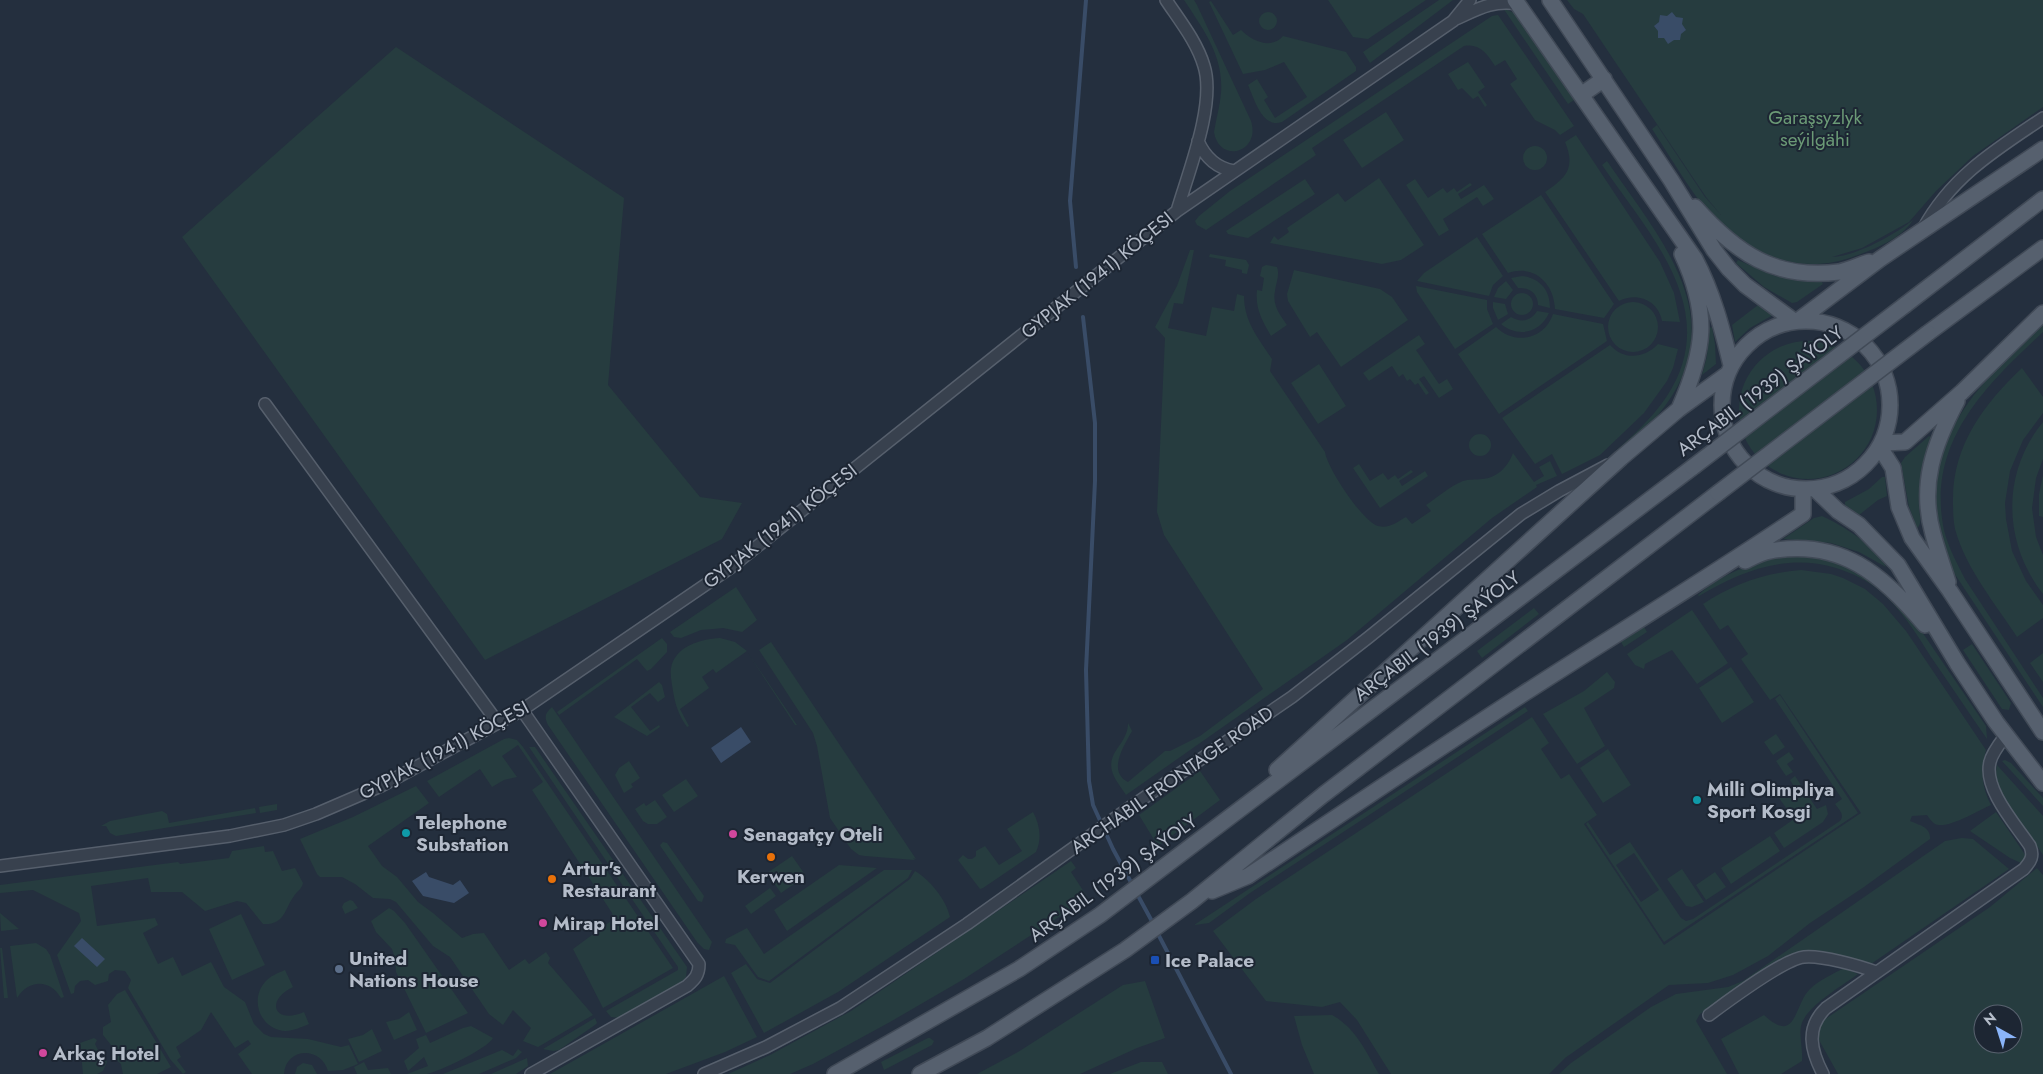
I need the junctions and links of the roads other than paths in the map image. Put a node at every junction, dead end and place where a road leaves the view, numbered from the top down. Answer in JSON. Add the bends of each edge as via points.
{"nodes":[{"id":1,"x":1166,"y":0,"type":"edge"},
{"id":2,"x":1470,"y":0,"type":"edge"},
{"id":3,"x":1550,"y":0,"type":"edge"},
{"id":4,"x":1516,"y":2,"type":"edge"},
{"id":5,"x":1453,"y":21,"type":"junction"},
{"id":6,"x":1604,"y":79,"type":"junction"},
{"id":7,"x":1581,"y":96,"type":"junction"},
{"id":8,"x":2043,"y":118,"type":"edge"},
{"id":9,"x":1198,"y":141,"type":"junction"},
{"id":10,"x":2043,"y":149,"type":"edge"},
{"id":11,"x":1234,"y":171,"type":"junction"},
{"id":12,"x":1671,"y":180,"type":"junction"},
{"id":13,"x":2043,"y":199,"type":"edge"},
{"id":14,"x":1177,"y":211,"type":"junction"},
{"id":15,"x":1663,"y":214,"type":"junction"},
{"id":16,"x":1922,"y":230,"type":"junction"},
{"id":17,"x":2043,"y":248,"type":"edge"},
{"id":18,"x":1880,"y":259,"type":"junction"},
{"id":19,"x":2043,"y":313,"type":"edge"},
{"id":20,"x":1796,"y":320,"type":"junction"},
{"id":21,"x":1728,"y":370,"type":"junction"},
{"id":22,"x":1962,"y":392,"type":"junction"},
{"id":23,"x":265,"y":404,"type":"dead end"},
{"id":24,"x":1679,"y":409,"type":"junction"},
{"id":25,"x":1882,"y":446,"type":"junction"},
{"id":26,"x":1621,"y":458,"type":"junction"},
{"id":27,"x":1809,"y":489,"type":"junction"},
{"id":28,"x":1716,"y":572,"type":"junction"},
{"id":29,"x":1950,"y":591,"type":"junction"},
{"id":30,"x":1957,"y":663,"type":"junction"},
{"id":31,"x":522,"y":710,"type":"junction"},
{"id":32,"x":498,"y":723,"type":"junction"},
{"id":33,"x":2043,"y":732,"type":"edge"},
{"id":34,"x":2006,"y":735,"type":"junction"},
{"id":35,"x":2043,"y":784,"type":"edge"},
{"id":36,"x":1172,"y":862,"type":"junction"},
{"id":37,"x":0,"y":866,"type":"edge"},
{"id":38,"x":1194,"y":900,"type":"junction"},
{"id":39,"x":1876,"y":972,"type":"junction"},
{"id":40,"x":1709,"y":1015,"type":"dead end"},
{"id":41,"x":531,"y":1074,"type":"edge"},
{"id":42,"x":704,"y":1074,"type":"edge"},
{"id":43,"x":836,"y":1074,"type":"edge"},
{"id":44,"x":920,"y":1074,"type":"edge"},
{"id":45,"x":1823,"y":1074,"type":"edge"}],
"edges":[{"from":1,"to":9,"type":"street","via":[[1193,42],[1207,76]]},
{"from":2,"to":5,"type":"street","name":"GYPJAK (1941) KÖÇESI"},
{"from":3,"to":6,"type":"main road"},
{"from":4,"to":5,"type":"street","via":[[1485,5]]},
{"from":4,"to":7,"type":"main road"},
{"from":5,"to":11,"type":"street","name":"GYPJAK (1941) KÖÇESI"},
{"from":6,"to":7,"type":"main road"},
{"from":6,"to":12,"type":"main road"},
{"from":7,"to":15,"type":"main road"},
{"from":8,"to":16,"type":"street","via":[[1967,173],[1947,192]]},
{"from":9,"to":11,"type":"street","via":[[1216,165]]},
{"from":9,"to":14,"type":"street"},
{"from":10,"to":16,"type":"main road"},
{"from":11,"to":14,"type":"street","name":"GYPJAK (1941) KÖÇESI"},
{"from":12,"to":18,"type":"main road","via":[[1717,232],[1762,262],[1791,270],[1840,272]]},
{"from":12,"to":20,"type":"main road","via":[[1729,269]]},
{"from":13,"to":36,"type":"main road","name":"ARÇABIL (1939) ŞAÝOLY","bridge":true},
{"from":14,"to":31,"type":"street","name":"GYPJAK (1941) KÖÇESI","via":[[730,568]]},
{"from":15,"to":21,"type":"main road","via":[[1695,259],[1707,283],[1718,311]]},
{"from":15,"to":24,"type":"main road","via":[[1689,268],[1700,303],[1700,351]]},
{"from":16,"to":18,"type":"main road"},
{"from":17,"to":38,"type":"main road","bridge":true,"via":[[1331,789]]},
{"from":18,"to":20,"type":"main road"},
{"from":19,"to":22,"type":"main road"},
{"from":20,"to":21,"type":"main road","via":[[1764,331],[1745,345]]},
{"from":20,"to":25,"type":"main road","via":[[1820,321],[1840,327],[1873,353],[1889,391],[1890,412]]},
{"from":21,"to":24,"type":"main road"},
{"from":21,"to":27,"type":"main road","via":[[1721,395],[1721,415],[1735,452],[1748,468],[1765,479],[1784,487]]},
{"from":22,"to":25,"type":"main road","via":[[1905,442]]},
{"from":22,"to":29,"type":"main road","via":[[1942,429],[1929,475],[1932,533]]},
{"from":23,"to":32,"type":"street"},
{"from":24,"to":26,"type":"main road"},
{"from":25,"to":27,"type":"main road","via":[[1852,475],[1834,484]]},
{"from":25,"to":29,"type":"main road","via":[[1893,468],[1899,507],[1912,538]]},
{"from":26,"to":36,"type":"main road"},
{"from":26,"to":42,"type":"street","name":"ARCHABIL FRONTAGE ROAD","via":[[1521,514],[1292,697],[967,924],[840,1008],[766,1047]]},
{"from":27,"to":28,"type":"main road","via":[[1803,514]]},
{"from":27,"to":30,"type":"main road","via":[[1859,525],[1898,565]]},
{"from":28,"to":30,"type":"main road","via":[[1769,551],[1811,548],[1833,553],[1873,573],[1901,596]]},
{"from":28,"to":38,"type":"main road","via":[[1521,695],[1248,876]]},
{"from":29,"to":33,"type":"main road"},
{"from":30,"to":34,"type":"main road"},
{"from":31,"to":32,"type":"street","name":"GYPJAK (1941) KÖÇESI"},
{"from":31,"to":41,"type":"street","via":[[699,964],[699,972],[687,986]]},
{"from":32,"to":37,"type":"street","name":"GYPJAK (1941) KÖÇESI","via":[[381,786],[284,825],[230,836]]},
{"from":34,"to":35,"type":"main road"},
{"from":34,"to":39,"type":"street","via":[[1990,761],[1989,780],[2030,846],[2033,853],[2031,862]]},
{"from":36,"to":43,"type":"main road","name":"ARÇABIL (1939) ŞAÝOLY","via":[[1019,969]]},
{"from":38,"to":44,"type":"main road","via":[[1125,950],[996,1032]]},
{"from":39,"to":40,"type":"street","via":[[1804,957],[1785,964]]},
{"from":39,"to":45,"type":"street","via":[[1817,1016],[1812,1047]]}]}
